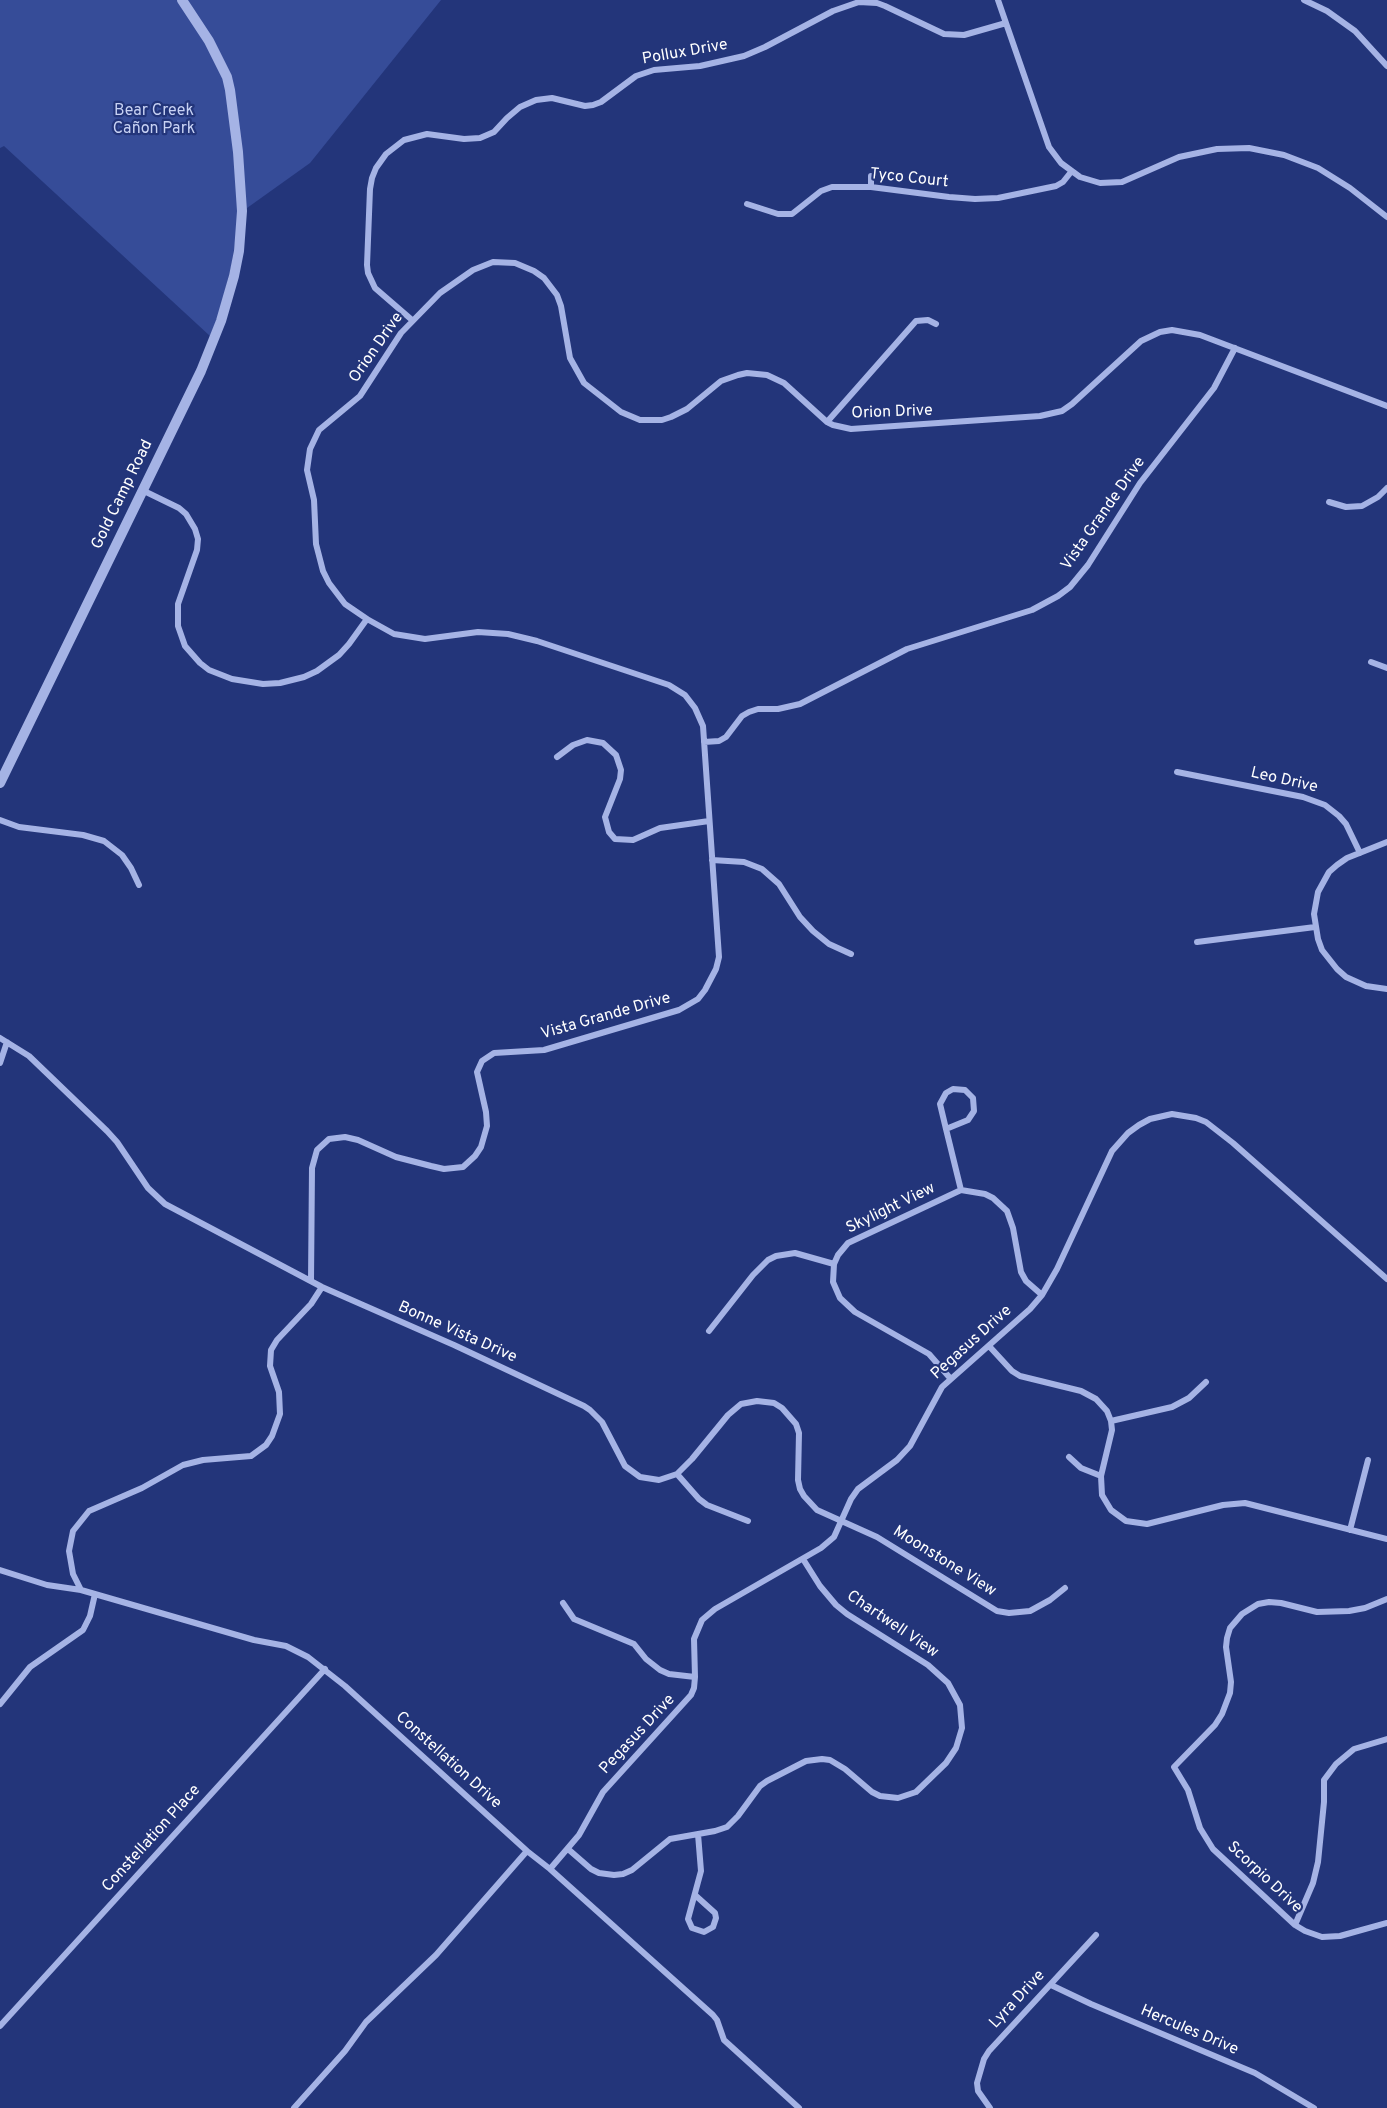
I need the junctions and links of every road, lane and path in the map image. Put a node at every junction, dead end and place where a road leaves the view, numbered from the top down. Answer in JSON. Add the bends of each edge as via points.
{"nodes":[{"id":1,"x":182,"y":0,"type":"edge"},
{"id":2,"x":998,"y":0,"type":"edge"},
{"id":3,"x":1304,"y":0,"type":"edge"},
{"id":4,"x":1006,"y":23,"type":"junction"},
{"id":5,"x":1387,"y":66,"type":"edge"},
{"id":6,"x":1071,"y":172,"type":"junction"},
{"id":7,"x":871,"y":176,"type":"dead end"},
{"id":8,"x":871,"y":187,"type":"junction"},
{"id":9,"x":747,"y":204,"type":"dead end"},
{"id":10,"x":1387,"y":217,"type":"edge"},
{"id":11,"x":412,"y":320,"type":"junction"},
{"id":12,"x":936,"y":324,"type":"dead end"},
{"id":13,"x":1235,"y":348,"type":"junction"},
{"id":14,"x":1387,"y":406,"type":"edge"},
{"id":15,"x":827,"y":422,"type":"junction"},
{"id":16,"x":1387,"y":488,"type":"edge"},
{"id":17,"x":142,"y":489,"type":"junction"},
{"id":18,"x":1329,"y":502,"type":"dead end"},
{"id":19,"x":367,"y":620,"type":"junction"},
{"id":20,"x":1371,"y":662,"type":"dead end"},
{"id":21,"x":1387,"y":668,"type":"edge"},
{"id":22,"x":704,"y":742,"type":"junction"},
{"id":23,"x":556,"y":757,"type":"dead end"},
{"id":24,"x":1177,"y":772,"type":"dead end"},
{"id":25,"x":0,"y":783,"type":"edge"},
{"id":26,"x":0,"y":820,"type":"edge"},
{"id":27,"x":709,"y":821,"type":"junction"},
{"id":28,"x":1387,"y":842,"type":"edge"},
{"id":29,"x":1360,"y":853,"type":"junction"},
{"id":30,"x":712,"y":860,"type":"junction"},
{"id":31,"x":139,"y":885,"type":"dead end"},
{"id":32,"x":1315,"y":927,"type":"junction"},
{"id":33,"x":1197,"y":942,"type":"dead end"},
{"id":34,"x":851,"y":954,"type":"dead end"},
{"id":35,"x":1387,"y":989,"type":"edge"},
{"id":36,"x":0,"y":1038,"type":"edge"},
{"id":37,"x":7,"y":1042,"type":"junction"},
{"id":38,"x":0,"y":1063,"type":"edge"},
{"id":39,"x":946,"y":1129,"type":"junction"},
{"id":40,"x":961,"y":1190,"type":"junction"},
{"id":41,"x":834,"y":1264,"type":"junction"},
{"id":42,"x":1387,"y":1279,"type":"edge"},
{"id":43,"x":311,"y":1281,"type":"junction"},
{"id":44,"x":322,"y":1287,"type":"junction"},
{"id":45,"x":1042,"y":1295,"type":"junction"},
{"id":46,"x":709,"y":1331,"type":"dead end"},
{"id":47,"x":989,"y":1346,"type":"junction"},
{"id":48,"x":950,"y":1378,"type":"junction"},
{"id":49,"x":1206,"y":1382,"type":"dead end"},
{"id":50,"x":1111,"y":1421,"type":"junction"},
{"id":51,"x":1069,"y":1457,"type":"dead end"},
{"id":52,"x":1368,"y":1460,"type":"dead end"},
{"id":53,"x":677,"y":1474,"type":"junction"},
{"id":54,"x":1101,"y":1476,"type":"junction"},
{"id":55,"x":842,"y":1520,"type":"junction"},
{"id":56,"x":748,"y":1521,"type":"dead end"},
{"id":57,"x":1350,"y":1530,"type":"junction"},
{"id":58,"x":1387,"y":1539,"type":"edge"},
{"id":59,"x":803,"y":1559,"type":"junction"},
{"id":60,"x":0,"y":1570,"type":"edge"},
{"id":61,"x":1065,"y":1588,"type":"dead end"},
{"id":62,"x":81,"y":1590,"type":"junction"},
{"id":63,"x":95,"y":1594,"type":"junction"},
{"id":64,"x":1387,"y":1599,"type":"edge"},
{"id":65,"x":563,"y":1603,"type":"dead end"},
{"id":66,"x":325,"y":1669,"type":"junction"},
{"id":67,"x":695,"y":1677,"type":"junction"},
{"id":68,"x":0,"y":1704,"type":"edge"},
{"id":69,"x":1387,"y":1739,"type":"edge"},
{"id":70,"x":698,"y":1834,"type":"junction"},
{"id":71,"x":568,"y":1849,"type":"junction"},
{"id":72,"x":527,"y":1851,"type":"junction"},
{"id":73,"x":550,"y":1869,"type":"junction"},
{"id":74,"x":695,"y":1895,"type":"junction"},
{"id":75,"x":1387,"y":1923,"type":"edge"},
{"id":76,"x":1295,"y":1925,"type":"junction"},
{"id":77,"x":1096,"y":1935,"type":"dead end"},
{"id":78,"x":1051,"y":1985,"type":"junction"},
{"id":79,"x":0,"y":2026,"type":"edge"},
{"id":80,"x":294,"y":2108,"type":"edge"},
{"id":81,"x":799,"y":2108,"type":"edge"},
{"id":82,"x":990,"y":2108,"type":"edge"},
{"id":83,"x":1314,"y":2108,"type":"edge"}],
"edges":[{"from":1,"to":17,"type":"street","name":"Gold Camp Road","via":[[209,41],[228,84],[238,152],[241,233],[236,268],[217,332]]},
{"from":2,"to":4,"type":"street"},
{"from":3,"to":5,"type":"street","via":[[1355,31]]},
{"from":4,"to":6,"type":"street","via":[[1049,147]]},
{"from":4,"to":11,"type":"street","name":"Pollux Drive","via":[[964,35],[944,34],[885,6],[859,2],[832,10],[744,56],[636,76],[593,105],[552,98],[536,100],[520,107],[494,132],[480,138],[427,134],[404,140],[386,154],[372,178],[367,265],[375,288]]},
{"from":6,"to":8,"type":"street","name":"Tyco Court","via":[[1051,188],[987,199]]},
{"from":6,"to":10,"type":"street","via":[[1090,181],[1112,183],[1131,179],[1179,157],[1217,149],[1249,148],[1284,155],[1318,168]]},
{"from":7,"to":8,"type":"street"},
{"from":8,"to":9,"type":"street","name":"Tyco Court","via":[[826,188],[792,214],[778,214]]},
{"from":11,"to":15,"type":"street","name":"Orion Drive","via":[[440,293],[473,270],[493,262],[524,265],[544,278],[557,295],[570,358],[584,383],[630,417],[650,421],[671,417],[729,377],[758,373],[784,383]]},
{"from":11,"to":19,"type":"street","name":"Orion Drive","via":[[360,396],[319,430],[307,459],[316,544],[323,571],[336,594]]},
{"from":12,"to":15,"type":"street","via":[[916,321]]},
{"from":13,"to":14,"type":"street","name":"Orion Drive"},
{"from":13,"to":15,"type":"street","name":"Orion Drive","via":[[1191,332],[1160,332],[1141,341],[1062,411],[1040,417],[862,430]]},
{"from":13,"to":22,"type":"street","name":"Vista Grande Drive","via":[[1214,388],[1140,483],[1070,587],[1032,610],[907,649],[788,708],[749,712],[726,737]]},
{"from":16,"to":18,"type":"street","via":[[1362,506]]},
{"from":17,"to":19,"type":"street","via":[[179,508],[195,530],[197,550],[178,604],[178,626],[185,646],[209,670],[263,684],[304,677],[339,655]]},
{"from":17,"to":25,"type":"street","name":"Gold Camp Road"},
{"from":19,"to":22,"type":"street","name":"Orion Drive","via":[[394,634],[415,639],[478,632],[508,634],[669,685],[685,695],[695,708],[703,726]]},
{"from":20,"to":21,"type":"street"},
{"from":22,"to":27,"type":"street","name":"Vista Grande Drive"},
{"from":23,"to":27,"type":"street","via":[[587,740],[603,743],[616,755],[621,775],[605,817],[615,839],[633,840],[660,828]]},
{"from":24,"to":29,"type":"street","name":"Leo Drive","via":[[1325,805],[1346,824]]},
{"from":26,"to":31,"type":"street","via":[[19,827],[104,841],[122,855]]},
{"from":27,"to":30,"type":"street","name":"Vista Grande Drive"},
{"from":28,"to":29,"type":"street"},
{"from":29,"to":32,"type":"street","via":[[1337,865],[1324,881],[1316,902]]},
{"from":30,"to":34,"type":"street","via":[[744,862],[762,870],[779,884],[813,932]]},
{"from":30,"to":43,"type":"street","name":"Vista Grande Drive","via":[[719,957],[712,980],[698,999],[679,1010],[559,1046],[486,1057],[477,1072],[487,1126],[475,1156],[463,1167],[431,1167],[345,1137],[322,1144],[312,1168]]},
{"from":32,"to":33,"type":"street"},
{"from":32,"to":35,"type":"street","via":[[1322,950],[1337,969],[1366,987]]},
{"from":36,"to":37,"type":"street","name":"Bonne Vista Drive"},
{"from":37,"to":38,"type":"street"},
{"from":37,"to":43,"type":"street","name":"Bonne Vista Drive","via":[[28,1056],[107,1131],[148,1188],[165,1204]]},
{"from":39,"to":39,"type":"street","via":[[940,1106],[942,1098],[952,1089],[964,1090],[973,1098],[974,1111],[968,1120]]},
{"from":39,"to":40,"type":"street"},
{"from":40,"to":41,"type":"street","name":"Skylight View","via":[[857,1238],[842,1249]]},
{"from":40,"to":45,"type":"street","name":"Skylight View","via":[[993,1198],[1007,1211],[1021,1272]]},
{"from":41,"to":46,"type":"street","via":[[795,1253],[768,1260]]},
{"from":41,"to":48,"type":"street","via":[[835,1290],[846,1305],[929,1354]]},
{"from":42,"to":45,"type":"street","name":"Pegasus Drive","via":[[1220,1131],[1196,1118],[1172,1114],[1139,1125],[1112,1151]]},
{"from":43,"to":44,"type":"street","name":"Bonne Vista Drive"},
{"from":44,"to":53,"type":"street","name":"Bonne Vista Drive","via":[[584,1406],[602,1422],[625,1466],[640,1477],[659,1480]]},
{"from":44,"to":62,"type":"street","via":[[271,1350],[279,1414],[266,1445],[251,1456],[183,1465],[89,1511],[73,1531],[69,1551]]},
{"from":45,"to":47,"type":"street","name":"Pegasus Drive"},
{"from":47,"to":48,"type":"street","name":"Pegasus Drive"},
{"from":47,"to":50,"type":"street","via":[[1020,1376],[1089,1394]]},
{"from":48,"to":55,"type":"street","name":"Pegasus Drive","via":[[937,1394],[910,1446],[858,1489]]},
{"from":49,"to":50,"type":"street","via":[[1172,1407]]},
{"from":50,"to":54,"type":"street","via":[[1111,1440]]},
{"from":51,"to":54,"type":"street","via":[[1081,1468]]},
{"from":52,"to":57,"type":"street"},
{"from":53,"to":55,"type":"street","via":[[734,1409],[749,1402],[774,1403],[790,1416],[799,1433],[798,1480],[804,1496],[817,1510]]},
{"from":53,"to":56,"type":"street","via":[[699,1499]]},
{"from":54,"to":57,"type":"street","via":[[1106,1503],[1118,1517],[1135,1524],[1245,1503]]},
{"from":55,"to":59,"type":"street","name":"Pegasus Drive","via":[[834,1537]]},
{"from":55,"to":61,"type":"street","name":"Moonstone View","via":[[885,1541],[997,1611],[1030,1611]]},
{"from":57,"to":58,"type":"street"},
{"from":59,"to":67,"type":"street","name":"Pegasus Drive","via":[[702,1620],[694,1639]]},
{"from":59,"to":70,"type":"street","name":"Chartwell View","via":[[836,1605],[928,1665],[948,1683],[960,1706],[960,1738],[946,1763],[907,1796],[880,1796],[837,1764],[814,1760],[767,1781],[727,1827]]},
{"from":60,"to":62,"type":"street","name":"Constellation Drive","via":[[47,1585]]},
{"from":62,"to":63,"type":"street","name":"Constellation Drive"},
{"from":63,"to":66,"type":"street","name":"Constellation Drive","via":[[286,1646]]},
{"from":63,"to":68,"type":"street","via":[[83,1630],[30,1666]]},
{"from":64,"to":76,"type":"street","name":"Scorpio Drive","via":[[1349,1611],[1317,1612],[1269,1602],[1242,1614],[1227,1638],[1231,1682],[1226,1704],[1215,1725],[1175,1764],[1192,1798],[1200,1828],[1213,1849]]},
{"from":65,"to":67,"type":"street","via":[[574,1619],[634,1644],[660,1670]]},
{"from":66,"to":72,"type":"street","name":"Constellation Drive"},
{"from":66,"to":79,"type":"street","name":"Constellation Place"},
{"from":67,"to":71,"type":"street","name":"Pegasus Drive","via":[[688,1700],[603,1792]]},
{"from":69,"to":76,"type":"street","via":[[1354,1749],[1324,1780],[1318,1862]]},
{"from":70,"to":71,"type":"street","name":"Chartwell View","via":[[670,1839],[632,1870],[614,1875],[591,1869]]},
{"from":70,"to":74,"type":"street","via":[[701,1863]]},
{"from":71,"to":73,"type":"street","name":"Pegasus Drive"},
{"from":72,"to":73,"type":"street","name":"Constellation Drive"},
{"from":72,"to":80,"type":"street","via":[[436,1955],[366,2022]]},
{"from":73,"to":81,"type":"street","name":"Constellation Drive","via":[[713,2015],[724,2040]]},
{"from":74,"to":74,"type":"street","via":[[687,1919],[692,1928],[704,1932],[713,1927],[715,1913]]},
{"from":75,"to":76,"type":"street","name":"Scorpio Drive","via":[[1322,1938]]},
{"from":77,"to":78,"type":"street","name":"Lyra Drive"},
{"from":78,"to":82,"type":"street","name":"Lyra Drive","via":[[989,2051],[978,2075],[978,2091]]},
{"from":78,"to":83,"type":"street","name":"Hercules Drive","via":[[1255,2073]]}]}
